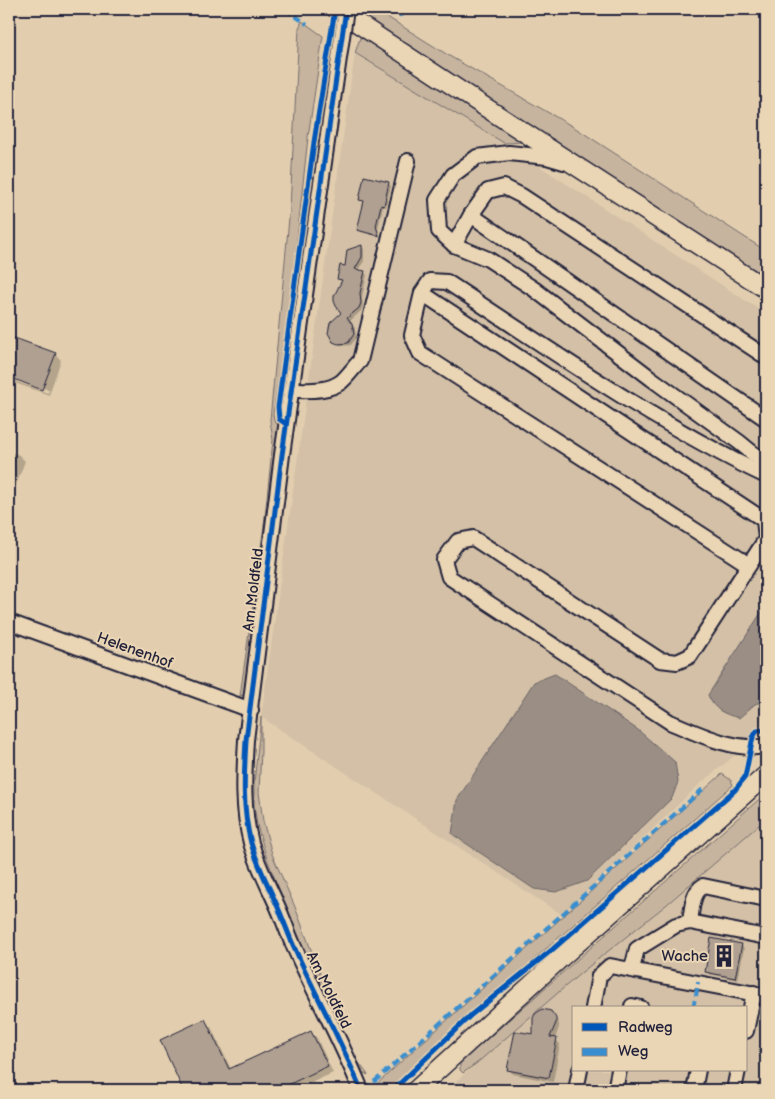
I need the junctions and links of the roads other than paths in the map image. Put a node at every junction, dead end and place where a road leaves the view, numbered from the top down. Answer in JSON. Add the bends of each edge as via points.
{"nodes":[{"id":1,"x":336,"y":9,"type":"edge"},
{"id":2,"x":346,"y":9,"type":"edge"},
{"id":3,"x":408,"y":161,"type":"dead end"},
{"id":4,"x":576,"y":166,"type":"junction"},
{"id":5,"x":471,"y":215,"type":"junction"},
{"id":6,"x":454,"y":245,"type":"junction"},
{"id":7,"x":766,"y":289,"type":"edge"},
{"id":8,"x":422,"y":294,"type":"junction"},
{"id":9,"x":766,"y":357,"type":"edge"},
{"id":10,"x":291,"y":390,"type":"junction"},
{"id":11,"x":766,"y":419,"type":"edge"},
{"id":12,"x":766,"y":464,"type":"edge"},
{"id":13,"x":766,"y":476,"type":"edge"},
{"id":14,"x":749,"y":565,"type":"junction"},
{"id":15,"x":9,"y":622,"type":"edge"},
{"id":16,"x":251,"y":710,"type":"junction"},
{"id":17,"x":766,"y":746,"type":"edge"},
{"id":18,"x":766,"y":775,"type":"edge"},
{"id":19,"x":766,"y":899,"type":"edge"},
{"id":20,"x":690,"y":922,"type":"junction"},
{"id":21,"x":766,"y":937,"type":"edge"},
{"id":22,"x":632,"y":969,"type":"junction"},
{"id":23,"x":760,"y":994,"type":"edge"},
{"id":24,"x":593,"y":1006,"type":"edge"},
{"id":25,"x":748,"y":1026,"type":"edge"},
{"id":26,"x":580,"y":1072,"type":"edge"},
{"id":27,"x":619,"y":1072,"type":"edge"},
{"id":28,"x":698,"y":1072,"type":"edge"},
{"id":29,"x":738,"y":1072,"type":"edge"},
{"id":30,"x":361,"y":1090,"type":"edge"},
{"id":31,"x":416,"y":1090,"type":"edge"},
{"id":32,"x":576,"y":1090,"type":"edge"},
{"id":33,"x":615,"y":1090,"type":"edge"},
{"id":34,"x":694,"y":1090,"type":"edge"},
{"id":35,"x":734,"y":1090,"type":"edge"}],
"edges":[{"from":1,"to":4,"type":"main road"},
{"from":2,"to":10,"type":"street","name":"Am Moldfeld","bridge":true},
{"from":3,"to":10,"type":"street","via":[[360,361],[341,382],[327,388]]},
{"from":4,"to":6,"type":"street","via":[[548,157],[509,153],[477,157],[453,175],[437,200],[439,231]]},
{"from":4,"to":7,"type":"main road"},
{"from":5,"to":6,"type":"street"},
{"from":5,"to":9,"type":"street","via":[[488,191],[504,187]]},
{"from":5,"to":11,"type":"street"},
{"from":6,"to":12,"type":"street","via":[[488,259],[534,289]]},
{"from":8,"to":13,"type":"street","via":[[430,281],[447,282],[636,406]]},
{"from":8,"to":14,"type":"street","via":[[412,335],[420,353]]},
{"from":8,"to":14,"type":"street","via":[[764,520],[766,539]]},
{"from":10,"to":16,"type":"street","name":"Am Moldfeld"},
{"from":14,"to":17,"type":"street","via":[[690,656],[677,662],[660,660],[473,538],[458,541],[444,560],[449,577],[670,722],[714,739],[751,747]]},
{"from":15,"to":16,"type":"street","name":"Helenenhof"},
{"from":16,"to":30,"type":"street","name":"Am Moldfeld","via":[[243,784],[251,843],[295,949]]},
{"from":18,"to":31,"type":"main road"},
{"from":19,"to":20,"type":"street","via":[[703,886],[694,898]]},
{"from":20,"to":21,"type":"street"},
{"from":20,"to":22,"type":"street","via":[[676,925],[637,949]]},
{"from":22,"to":23,"type":"street"},
{"from":22,"to":24,"type":"street","via":[[610,966],[599,976]]},
{"from":23,"to":25,"type":"street"},
{"from":26,"to":32,"type":"street"},
{"from":27,"to":33,"type":"street"},
{"from":28,"to":34,"type":"street"},
{"from":29,"to":35,"type":"street"}]}
